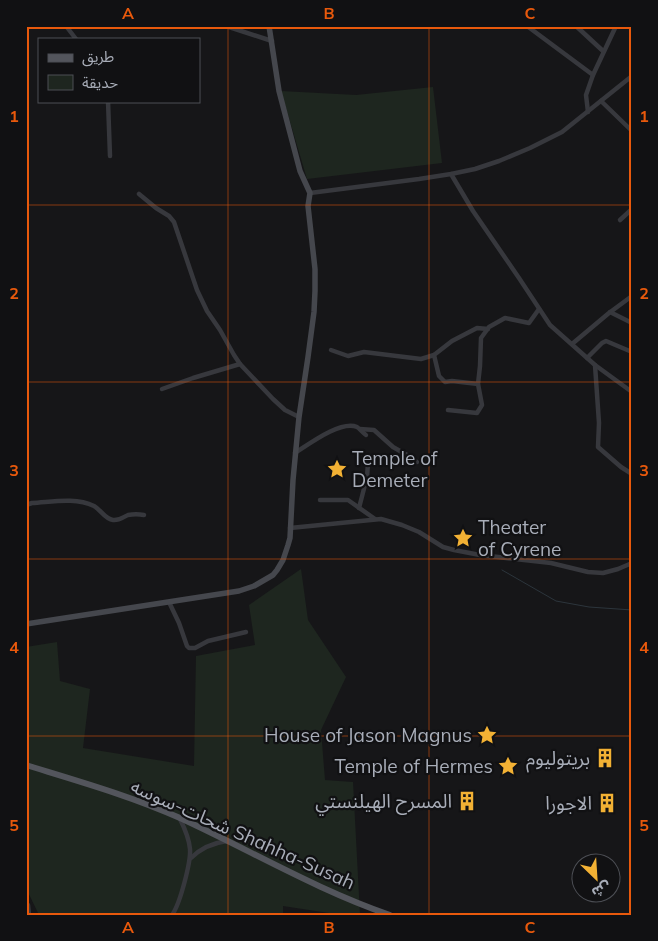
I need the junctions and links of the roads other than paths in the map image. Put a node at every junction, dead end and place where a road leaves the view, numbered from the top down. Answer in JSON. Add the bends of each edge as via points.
{"nodes":[{"id":1,"x":66,"y":26,"type":"edge"},
{"id":2,"x":226,"y":26,"type":"edge"},
{"id":3,"x":269,"y":26,"type":"edge"},
{"id":4,"x":527,"y":26,"type":"edge"},
{"id":5,"x":576,"y":26,"type":"edge"},
{"id":6,"x":616,"y":26,"type":"edge"},
{"id":7,"x":75,"y":38,"type":"edge"},
{"id":8,"x":272,"y":42,"type":"junction"},
{"id":9,"x":604,"y":52,"type":"junction"},
{"id":10,"x":593,"y":75,"type":"junction"},
{"id":11,"x":632,"y":76,"type":"edge"},
{"id":12,"x":601,"y":101,"type":"junction"},
{"id":13,"x":108,"y":102,"type":"edge"},
{"id":14,"x":588,"y":112,"type":"junction"},
{"id":15,"x":632,"y":131,"type":"edge"},
{"id":16,"x":110,"y":156,"type":"dead end"},
{"id":17,"x":452,"y":174,"type":"junction"},
{"id":18,"x":310,"y":193,"type":"junction"},
{"id":19,"x":139,"y":194,"type":"dead end"},
{"id":20,"x":632,"y":209,"type":"edge"},
{"id":21,"x":620,"y":220,"type":"dead end"},
{"id":22,"x":632,"y":296,"type":"edge"},
{"id":23,"x":539,"y":310,"type":"junction"},
{"id":24,"x":610,"y":312,"type":"junction"},
{"id":25,"x":632,"y":323,"type":"edge"},
{"id":26,"x":488,"y":329,"type":"junction"},
{"id":27,"x":572,"y":344,"type":"junction"},
{"id":28,"x":331,"y":350,"type":"dead end"},
{"id":29,"x":632,"y":352,"type":"edge"},
{"id":30,"x":434,"y":355,"type":"junction"},
{"id":31,"x":587,"y":358,"type":"junction"},
{"id":32,"x":240,"y":364,"type":"junction"},
{"id":33,"x":595,"y":365,"type":"junction"},
{"id":34,"x":478,"y":384,"type":"junction"},
{"id":35,"x":162,"y":390,"type":"dead end"},
{"id":36,"x":632,"y":392,"type":"edge"},
{"id":37,"x":448,"y":410,"type":"dead end"},
{"id":38,"x":299,"y":417,"type":"junction"},
{"id":39,"x":358,"y":429,"type":"junction"},
{"id":40,"x":366,"y":435,"type":"dead end"},
{"id":41,"x":295,"y":453,"type":"junction"},
{"id":42,"x":417,"y":462,"type":"dead end"},
{"id":43,"x":368,"y":463,"type":"dead end"},
{"id":44,"x":632,"y":474,"type":"edge"},
{"id":45,"x":320,"y":500,"type":"dead end"},
{"id":46,"x":26,"y":505,"type":"edge"},
{"id":47,"x":359,"y":508,"type":"junction"},
{"id":48,"x":144,"y":515,"type":"dead end"},
{"id":49,"x":377,"y":520,"type":"junction"},
{"id":50,"x":290,"y":528,"type":"junction"},
{"id":51,"x":632,"y":563,"type":"edge"},
{"id":52,"x":169,"y":602,"type":"junction"},
{"id":53,"x":26,"y":624,"type":"edge"},
{"id":54,"x":246,"y":632,"type":"dead end"},
{"id":55,"x":26,"y":765,"type":"edge"},
{"id":56,"x":179,"y":818,"type":"junction"},
{"id":57,"x":226,"y":841,"type":"junction"},
{"id":58,"x":190,"y":858,"type":"junction"},
{"id":59,"x":172,"y":915,"type":"edge"},
{"id":60,"x":390,"y":915,"type":"edge"}],
"edges":[{"from":1,"to":7,"type":"street"},
{"from":2,"to":8,"type":"street"},
{"from":3,"to":8,"type":"main road"},
{"from":4,"to":10,"type":"street"},
{"from":5,"to":9,"type":"street"},
{"from":6,"to":9,"type":"street"},
{"from":8,"to":18,"type":"main road","via":[[279,91],[300,171]]},
{"from":9,"to":10,"type":"street"},
{"from":10,"to":14,"type":"street","via":[[586,95]]},
{"from":11,"to":12,"type":"street"},
{"from":12,"to":14,"type":"street"},
{"from":12,"to":15,"type":"street"},
{"from":13,"to":16,"type":"street"},
{"from":14,"to":17,"type":"street","via":[[562,132],[530,148],[499,161]]},
{"from":17,"to":18,"type":"street"},
{"from":17,"to":23,"type":"street"},
{"from":18,"to":38,"type":"main road","via":[[308,206],[315,291]]},
{"from":19,"to":32,"type":"street","via":[[174,222],[197,290]]},
{"from":20,"to":21,"type":"street"},
{"from":22,"to":24,"type":"street"},
{"from":23,"to":26,"type":"street","via":[[529,322],[505,318]]},
{"from":23,"to":27,"type":"street","via":[[550,325]]},
{"from":24,"to":25,"type":"street"},
{"from":24,"to":27,"type":"street"},
{"from":26,"to":30,"type":"street","via":[[477,328]]},
{"from":26,"to":34,"type":"street","via":[[481,338]]},
{"from":27,"to":31,"type":"street"},
{"from":28,"to":30,"type":"street","via":[[348,356],[364,352],[422,359]]},
{"from":29,"to":31,"type":"street","via":[[606,341]]},
{"from":30,"to":34,"type":"street","via":[[439,376],[445,382]]},
{"from":31,"to":33,"type":"street"},
{"from":32,"to":35,"type":"street"},
{"from":32,"to":38,"type":"street","via":[[285,410]]},
{"from":33,"to":36,"type":"street"},
{"from":33,"to":44,"type":"street","via":[[598,447]]},
{"from":34,"to":37,"type":"street","via":[[482,405],[477,413]]},
{"from":38,"to":41,"type":"main road"},
{"from":39,"to":40,"type":"street"},
{"from":39,"to":41,"type":"street","via":[[343,426]]},
{"from":39,"to":42,"type":"street","via":[[374,430]]},
{"from":41,"to":50,"type":"main road"},
{"from":43,"to":47,"type":"street"},
{"from":45,"to":47,"type":"street","via":[[348,500]]},
{"from":46,"to":48,"type":"street","via":[[70,500],[96,507],[111,520]]},
{"from":47,"to":49,"type":"street"},
{"from":49,"to":50,"type":"street"},
{"from":49,"to":51,"type":"street","via":[[402,525],[443,547],[480,555],[603,573]]},
{"from":50,"to":52,"type":"main road","via":[[283,560],[267,579],[239,590]]},
{"from":52,"to":53,"type":"main road"},
{"from":52,"to":54,"type":"street","via":[[189,648]]},
{"from":55,"to":56,"type":"main road","name":"شحات-سوسه Shahha-Susah","via":[[112,792]]},
{"from":56,"to":57,"type":"main road","name":"شحات-سوسه Shahha-Susah"},
{"from":56,"to":58,"type":"street","via":[[188,838]]},
{"from":57,"to":58,"type":"street","via":[[207,846]]},
{"from":57,"to":60,"type":"main road","name":"شحات-سوسه Shahha-Susah","via":[[363,906]]},
{"from":58,"to":59,"type":"street"}]}
